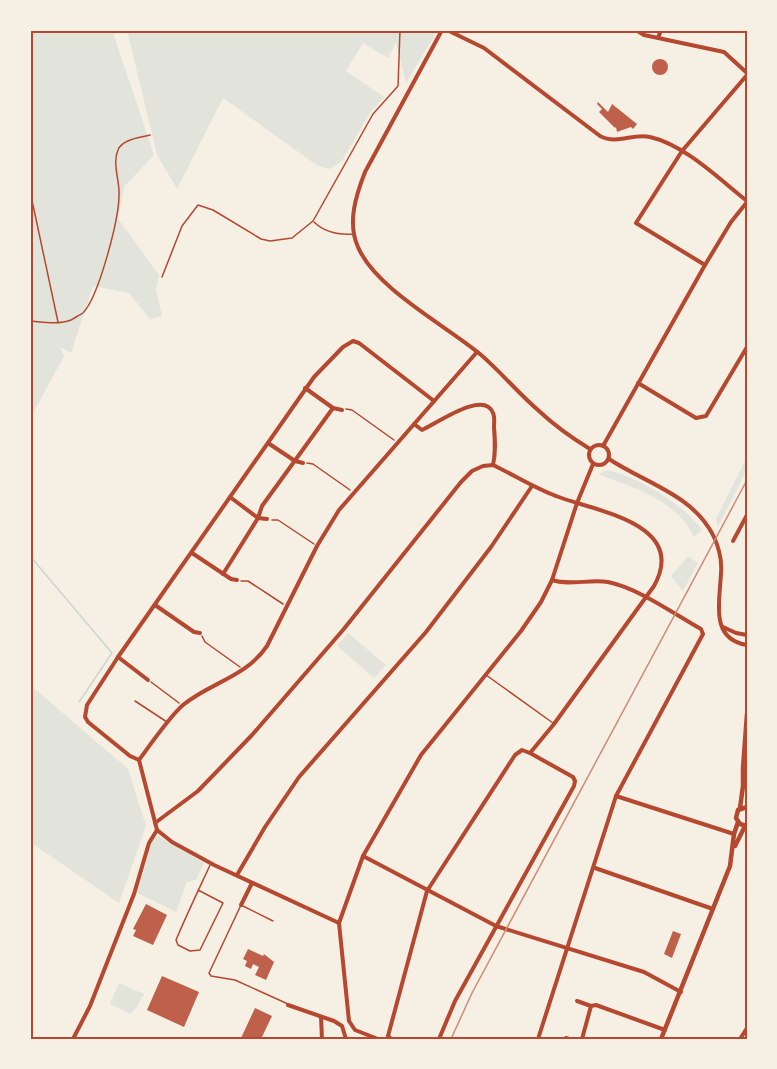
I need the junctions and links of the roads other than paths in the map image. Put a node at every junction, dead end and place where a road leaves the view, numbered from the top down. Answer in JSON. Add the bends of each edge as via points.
{"nodes":[{"id":1,"x":400,"y":30,"type":"edge"},
{"id":2,"x":441,"y":30,"type":"edge"},
{"id":3,"x":447,"y":30,"type":"edge"},
{"id":4,"x":636,"y":30,"type":"edge"},
{"id":5,"x":661,"y":30,"type":"edge"},
{"id":6,"x":658,"y":38,"type":"junction"},
{"id":7,"x":747,"y":74,"type":"edge"},
{"id":8,"x":682,"y":151,"type":"junction"},
{"id":9,"x":747,"y":202,"type":"edge"},
{"id":10,"x":313,"y":222,"type":"junction"},
{"id":11,"x":354,"y":234,"type":"junction"},
{"id":12,"x":705,"y":265,"type":"junction"},
{"id":13,"x":162,"y":277,"type":"dead end"},
{"id":14,"x":747,"y":347,"type":"edge"},
{"id":15,"x":477,"y":352,"type":"junction"},
{"id":16,"x":638,"y":383,"type":"junction"},
{"id":17,"x":305,"y":388,"type":"junction"},
{"id":18,"x":434,"y":401,"type":"junction"},
{"id":19,"x":333,"y":408,"type":"junction"},
{"id":20,"x":342,"y":410,"type":"road end"},
{"id":21,"x":414,"y":424,"type":"junction"},
{"id":22,"x":268,"y":443,"type":"junction"},
{"id":23,"x":603,"y":446,"type":"junction"},
{"id":24,"x":590,"y":449,"type":"junction"},
{"id":25,"x":609,"y":459,"type":"junction"},
{"id":26,"x":295,"y":462,"type":"junction"},
{"id":27,"x":303,"y":463,"type":"road end"},
{"id":28,"x":593,"y":464,"type":"junction"},
{"id":29,"x":493,"y":465,"type":"junction"},
{"id":30,"x":532,"y":486,"type":"junction"},
{"id":31,"x":230,"y":497,"type":"junction"},
{"id":32,"x":577,"y":504,"type":"junction"},
{"id":33,"x":747,"y":515,"type":"edge"},
{"id":34,"x":258,"y":518,"type":"junction"},
{"id":35,"x":267,"y":519,"type":"road end"},
{"id":36,"x":733,"y":541,"type":"dead end"},
{"id":37,"x":192,"y":553,"type":"junction"},
{"id":38,"x":222,"y":574,"type":"junction"},
{"id":39,"x":237,"y":580,"type":"road end"},
{"id":40,"x":552,"y":580,"type":"junction"},
{"id":41,"x":645,"y":598,"type":"junction"},
{"id":42,"x":155,"y":605,"type":"junction"},
{"id":43,"x":723,"y":626,"type":"junction"},
{"id":44,"x":200,"y":633,"type":"road end"},
{"id":45,"x":747,"y":635,"type":"edge"},
{"id":46,"x":747,"y":645,"type":"edge"},
{"id":47,"x":118,"y":657,"type":"junction"},
{"id":48,"x":485,"y":675,"type":"junction"},
{"id":49,"x":148,"y":680,"type":"road end"},
{"id":50,"x":135,"y":700,"type":"dead end"},
{"id":51,"x":747,"y":714,"type":"edge"},
{"id":52,"x":168,"y":723,"type":"junction"},
{"id":53,"x":554,"y":724,"type":"junction"},
{"id":54,"x":530,"y":753,"type":"junction"},
{"id":55,"x":139,"y":760,"type":"junction"},
{"id":56,"x":744,"y":786,"type":"junction"},
{"id":57,"x":616,"y":796,"type":"junction"},
{"id":58,"x":747,"y":800,"type":"edge"},
{"id":59,"x":747,"y":807,"type":"edge"},
{"id":60,"x":740,"y":808,"type":"junction"},
{"id":61,"x":738,"y":822,"type":"junction"},
{"id":62,"x":155,"y":823,"type":"junction"},
{"id":63,"x":746,"y":826,"type":"edge"},
{"id":64,"x":157,"y":830,"type":"junction"},
{"id":65,"x":734,"y":834,"type":"junction"},
{"id":66,"x":733,"y":848,"type":"junction"},
{"id":67,"x":363,"y":856,"type":"junction"},
{"id":68,"x":210,"y":863,"type":"junction"},
{"id":69,"x":595,"y":868,"type":"junction"},
{"id":70,"x":237,"y":875,"type":"junction"},
{"id":71,"x":252,"y":883,"type":"junction"},
{"id":72,"x":198,"y":890,"type":"junction"},
{"id":73,"x":427,"y":891,"type":"junction"},
{"id":74,"x":241,"y":905,"type":"junction"},
{"id":75,"x":713,"y":909,"type":"junction"},
{"id":76,"x":273,"y":921,"type":"dead end"},
{"id":77,"x":339,"y":922,"type":"junction"},
{"id":78,"x":496,"y":926,"type":"junction"},
{"id":79,"x":567,"y":949,"type":"junction"},
{"id":80,"x":681,"y":992,"type":"junction"},
{"id":81,"x":577,"y":1001,"type":"dead end"},
{"id":82,"x":288,"y":1005,"type":"joint"},
{"id":83,"x":591,"y":1006,"type":"junction"},
{"id":84,"x":321,"y":1017,"type":"junction"},
{"id":85,"x":747,"y":1028,"type":"edge"},
{"id":86,"x":665,"y":1030,"type":"junction"},
{"id":87,"x":582,"y":1038,"type":"edge"},
{"id":88,"x":73,"y":1039,"type":"edge"},
{"id":89,"x":322,"y":1039,"type":"edge"},
{"id":90,"x":346,"y":1039,"type":"edge"},
{"id":91,"x":378,"y":1039,"type":"edge"},
{"id":92,"x":390,"y":1039,"type":"edge"},
{"id":93,"x":439,"y":1039,"type":"edge"},
{"id":94,"x":537,"y":1039,"type":"edge"},
{"id":95,"x":588,"y":1039,"type":"edge"},
{"id":96,"x":661,"y":1039,"type":"edge"},
{"id":97,"x":740,"y":1039,"type":"edge"}],
"edges":[{"from":1,"to":10,"type":"lane","via":[[398,86],[373,114]]},
{"from":2,"to":11,"type":"street","via":[[366,172],[355,205]]},
{"from":3,"to":8,"type":"street","via":[[484,48],[608,140],[647,136]]},
{"from":4,"to":6,"type":"street"},
{"from":5,"to":6,"type":"street"},
{"from":6,"to":7,"type":"street","via":[[724,52]]},
{"from":7,"to":8,"type":"street"},
{"from":8,"to":9,"type":"street"},
{"from":8,"to":12,"type":"street","via":[[636,223]]},
{"from":9,"to":12,"type":"street"},
{"from":10,"to":11,"type":"lane","via":[[335,234]]},
{"from":10,"to":13,"type":"lane","via":[[292,238],[270,241],[198,205],[182,226]]},
{"from":11,"to":15,"type":"street","via":[[374,273]]},
{"from":12,"to":16,"type":"street"},
{"from":14,"to":16,"type":"street","via":[[706,416],[696,418]]},
{"from":15,"to":18,"type":"street"},
{"from":15,"to":24,"type":"street","via":[[549,420]]},
{"from":16,"to":23,"type":"street"},
{"from":17,"to":18,"type":"street","via":[[353,341]]},
{"from":17,"to":19,"type":"street"},
{"from":17,"to":22,"type":"street"},
{"from":18,"to":21,"type":"street"},
{"from":19,"to":20,"type":"street"},
{"from":19,"to":26,"type":"street"},
{"from":21,"to":29,"type":"street","via":[[422,430],[469,406],[488,407],[494,420]]},
{"from":21,"to":52,"type":"street","via":[[339,510],[258,658],[182,705]]},
{"from":22,"to":26,"type":"street"},
{"from":22,"to":31,"type":"street"},
{"from":23,"to":24,"type":"street"},
{"from":23,"to":25,"type":"street","via":[[609,451]]},
{"from":24,"to":28,"type":"street"},
{"from":25,"to":28,"type":"street","via":[[602,465]]},
{"from":25,"to":43,"type":"street","via":[[678,497],[705,522],[721,558],[717,604]]},
{"from":26,"to":27,"type":"street"},
{"from":26,"to":34,"type":"street","via":[[262,506]]},
{"from":28,"to":32,"type":"street"},
{"from":29,"to":30,"type":"street"},
{"from":29,"to":62,"type":"street","via":[[472,471],[461,482],[346,627],[252,735],[198,791]]},
{"from":30,"to":32,"type":"street"},
{"from":30,"to":70,"type":"street","via":[[447,605],[299,777]]},
{"from":31,"to":34,"type":"street"},
{"from":31,"to":37,"type":"street"},
{"from":32,"to":40,"type":"street"},
{"from":32,"to":41,"type":"street","via":[[633,522],[653,537],[660,553],[660,569]]},
{"from":33,"to":36,"type":"street"},
{"from":34,"to":35,"type":"street"},
{"from":34,"to":38,"type":"street"},
{"from":37,"to":38,"type":"street"},
{"from":37,"to":42,"type":"street"},
{"from":38,"to":39,"type":"street"},
{"from":40,"to":41,"type":"street","via":[[610,583]]},
{"from":40,"to":48,"type":"street","via":[[532,617]]},
{"from":41,"to":53,"type":"street"},
{"from":41,"to":57,"type":"street","via":[[701,629],[703,634]]},
{"from":42,"to":44,"type":"street"},
{"from":42,"to":47,"type":"street"},
{"from":43,"to":45,"type":"street"},
{"from":43,"to":46,"type":"street","via":[[729,638]]},
{"from":47,"to":49,"type":"street"},
{"from":47,"to":55,"type":"street","via":[[87,705],[85,717]]},
{"from":48,"to":53,"type":"lane"},
{"from":48,"to":67,"type":"street","via":[[421,755]]},
{"from":50,"to":52,"type":"lane"},
{"from":51,"to":56,"type":"street"},
{"from":52,"to":55,"type":"street"},
{"from":53,"to":54,"type":"street"},
{"from":54,"to":73,"type":"street","via":[[522,750],[515,755]]},
{"from":54,"to":78,"type":"street","via":[[575,781]]},
{"from":55,"to":62,"type":"street"},
{"from":56,"to":58,"type":"street"},
{"from":56,"to":60,"type":"street"},
{"from":57,"to":65,"type":"street"},
{"from":57,"to":69,"type":"street"},
{"from":59,"to":60,"type":"street"},
{"from":60,"to":61,"type":"street"},
{"from":61,"to":63,"type":"street"},
{"from":61,"to":65,"type":"street"},
{"from":62,"to":64,"type":"street"},
{"from":63,"to":66,"type":"street"},
{"from":64,"to":68,"type":"street"},
{"from":64,"to":88,"type":"street","via":[[90,1006]]},
{"from":65,"to":66,"type":"street"},
{"from":66,"to":75,"type":"street"},
{"from":67,"to":73,"type":"street"},
{"from":67,"to":77,"type":"street"},
{"from":68,"to":70,"type":"street"},
{"from":68,"to":72,"type":"lane"},
{"from":69,"to":75,"type":"street"},
{"from":69,"to":79,"type":"street"},
{"from":70,"to":71,"type":"street"},
{"from":71,"to":74,"type":"street"},
{"from":71,"to":77,"type":"street"},
{"from":72,"to":72,"type":"lane","via":[[176,940],[190,951],[200,950],[223,903]]},
{"from":73,"to":78,"type":"street"},
{"from":73,"to":92,"type":"street"},
{"from":74,"to":76,"type":"lane"},
{"from":74,"to":82,"type":"lane","via":[[209,973],[235,980]]},
{"from":75,"to":80,"type":"street"},
{"from":77,"to":91,"type":"street","via":[[351,1025]]},
{"from":78,"to":79,"type":"street"},
{"from":78,"to":93,"type":"street"},
{"from":79,"to":80,"type":"street","via":[[644,972]]},
{"from":79,"to":94,"type":"street"},
{"from":80,"to":86,"type":"street"},
{"from":81,"to":83,"type":"street"},
{"from":82,"to":84,"type":"street"},
{"from":83,"to":86,"type":"street"},
{"from":83,"to":87,"type":"street"},
{"from":84,"to":89,"type":"street"},
{"from":84,"to":90,"type":"street","via":[[342,1026]]},
{"from":85,"to":97,"type":"street"},
{"from":86,"to":96,"type":"street"},
{"from":87,"to":95,"type":"street"}]}
